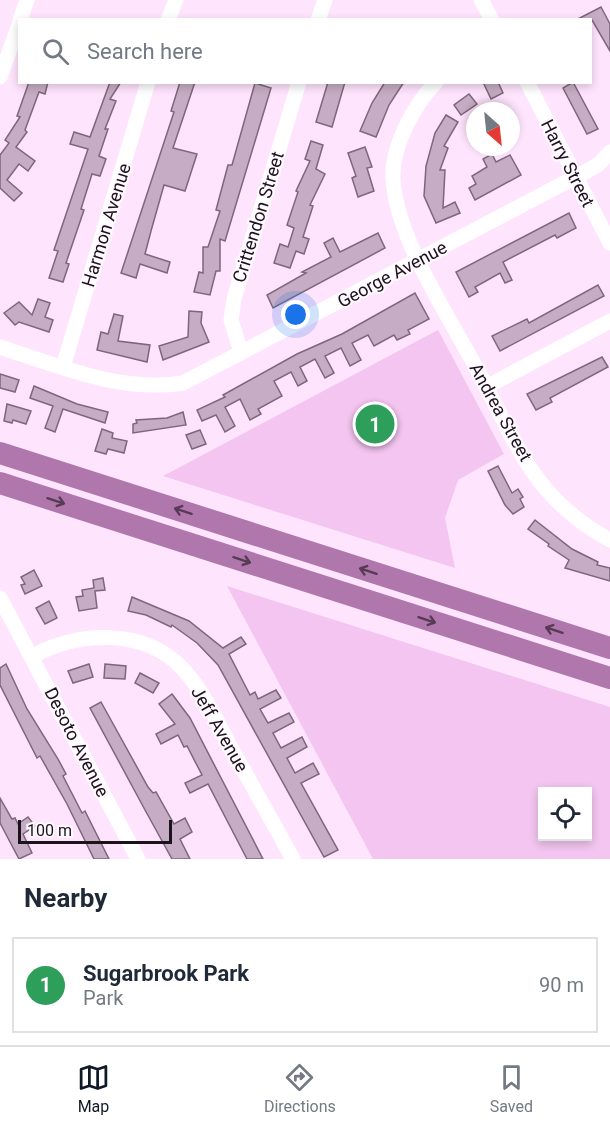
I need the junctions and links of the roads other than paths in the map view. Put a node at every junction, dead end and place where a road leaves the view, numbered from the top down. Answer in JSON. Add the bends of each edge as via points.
{"nodes":[{"id":1,"x":27,"y":0,"type":"edge"},
{"id":2,"x":176,"y":0,"type":"edge"},
{"id":3,"x":325,"y":0,"type":"edge"},
{"id":4,"x":481,"y":0,"type":"edge"},
{"id":5,"x":21,"y":18,"type":"edge"},
{"id":6,"x":169,"y":18,"type":"edge"},
{"id":7,"x":319,"y":18,"type":"edge"},
{"id":8,"x":491,"y":18,"type":"edge"},
{"id":9,"x":18,"y":27,"type":"edge"},
{"id":10,"x":0,"y":77,"type":"edge"},
{"id":11,"x":147,"y":84,"type":"edge"},
{"id":12,"x":298,"y":84,"type":"edge"},
{"id":13,"x":434,"y":84,"type":"edge"},
{"id":14,"x":528,"y":84,"type":"edge"},
{"id":15,"x":610,"y":152,"type":"edge"},
{"id":16,"x":576,"y":176,"type":"junction"},
{"id":17,"x":610,"y":243,"type":"edge"},
{"id":18,"x":419,"y":261,"type":"junction"},
{"id":19,"x":610,"y":321,"type":"edge"},
{"id":20,"x":0,"y":347,"type":"edge"},
{"id":21,"x":242,"y":352,"type":"junction"},
{"id":22,"x":63,"y":367,"type":"junction"},
{"id":23,"x":486,"y":387,"type":"junction"},
{"id":24,"x":0,"y":453,"type":"edge"},
{"id":25,"x":0,"y":483,"type":"edge"},
{"id":26,"x":610,"y":540,"type":"edge"},
{"id":27,"x":0,"y":598,"type":"edge"},
{"id":28,"x":610,"y":648,"type":"edge"},
{"id":29,"x":33,"y":656,"type":"junction"},
{"id":30,"x":610,"y":678,"type":"edge"},
{"id":31,"x":138,"y":859,"type":"edge"},
{"id":32,"x":293,"y":859,"type":"edge"}],
"edges":[{"from":1,"to":5,"type":"street"},
{"from":2,"to":6,"type":"street"},
{"from":3,"to":7,"type":"street"},
{"from":4,"to":8,"type":"street"},
{"from":9,"to":10,"type":"street"},
{"from":11,"to":22,"type":"street","name":"Harmon Avenue"},
{"from":12,"to":21,"type":"street","name":"Crittendon Street","via":[[234,299],[231,320]]},
{"from":13,"to":18,"type":"street","name":"Andrea Street","via":[[403,136],[393,179],[403,224]]},
{"from":14,"to":16,"type":"street","name":"Harry Street"},
{"from":15,"to":16,"type":"street","name":"George Avenue","via":[[599,164]]},
{"from":16,"to":17,"type":"street","name":"Harry Street"},
{"from":16,"to":18,"type":"street","name":"George Avenue"},
{"from":18,"to":21,"type":"street","name":"George Avenue"},
{"from":18,"to":23,"type":"street","name":"Andrea Street"},
{"from":19,"to":23,"type":"street"},
{"from":20,"to":22,"type":"street","name":"George Avenue"},
{"from":21,"to":22,"type":"street","name":"George Avenue","via":[[183,383],[163,386],[106,380]]},
{"from":23,"to":26,"type":"street","name":"Andrea Street","via":[[544,487],[582,523]]},
{"from":28,"to":24,"type":"highway","one_way":true},
{"from":25,"to":30,"type":"highway","one_way":true},
{"from":27,"to":29,"type":"street","name":"Desoto Avenue"},
{"from":29,"to":31,"type":"street","name":"Desoto Avenue"},
{"from":29,"to":32,"type":"street","name":"Jeff Avenue","via":[[83,638],[112,637],[160,651],[182,668],[204,698]]}]}
